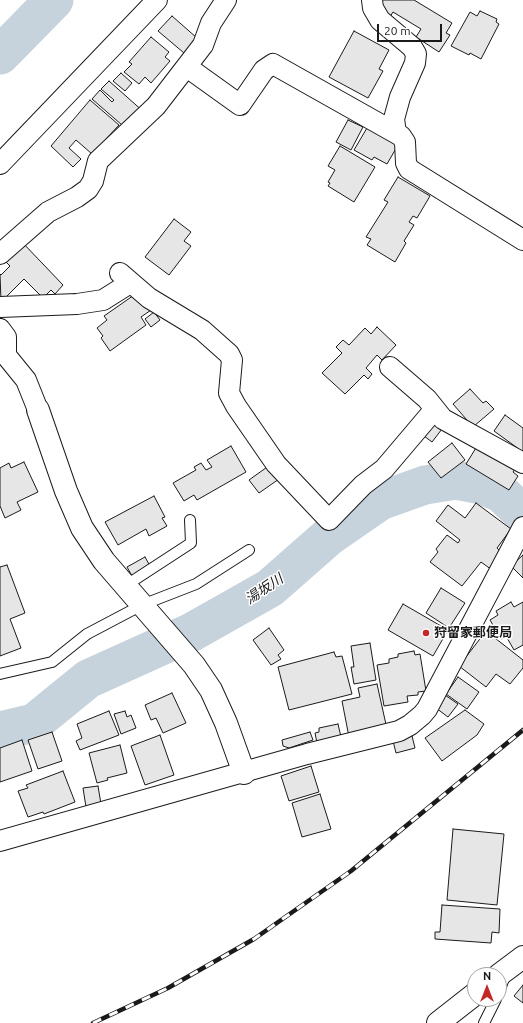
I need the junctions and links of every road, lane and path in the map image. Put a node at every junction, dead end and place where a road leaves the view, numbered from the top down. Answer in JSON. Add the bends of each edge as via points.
{"nodes":[{"id":1,"x":157,"y":0,"type":"edge"},
{"id":2,"x":226,"y":0,"type":"edge"},
{"id":3,"x":372,"y":0,"type":"edge"},
{"id":4,"x":187,"y":67,"type":"junction"},
{"id":5,"x":396,"y":133,"type":"junction"},
{"id":6,"x":0,"y":164,"type":"edge"},
{"id":7,"x":523,"y":240,"type":"edge"},
{"id":8,"x":0,"y":254,"type":"edge"},
{"id":9,"x":0,"y":307,"type":"edge"},
{"id":10,"x":0,"y":329,"type":"edge"},
{"id":11,"x":2,"y":352,"type":"edge"},
{"id":12,"x":390,"y":367,"type":"dead end"},
{"id":13,"x":38,"y":410,"type":"joint"},
{"id":14,"x":434,"y":410,"type":"junction"},
{"id":15,"x":523,"y":463,"type":"edge"},
{"id":16,"x":190,"y":520,"type":"dead end"},
{"id":17,"x":523,"y":527,"type":"edge"},
{"id":18,"x":249,"y":550,"type":"dead end"},
{"id":19,"x":125,"y":586,"type":"junction"},
{"id":20,"x":145,"y":609,"type":"junction"},
{"id":21,"x":0,"y":674,"type":"edge"},
{"id":22,"x":244,"y":772,"type":"junction"},
{"id":23,"x":0,"y":841,"type":"edge"},
{"id":24,"x":467,"y":1000,"type":"edge"},
{"id":25,"x":492,"y":1007,"type":"edge"},
{"id":26,"x":438,"y":1023,"type":"edge"},
{"id":27,"x":484,"y":1023,"type":"edge"}],
"edges":[{"from":1,"to":6,"type":"street"},
{"from":2,"to":4,"type":"street","via":[[211,23],[203,45]]},
{"from":3,"to":5,"type":"street","via":[[373,8],[380,20],[412,47],[416,54],[394,119]]},
{"from":4,"to":5,"type":"street","via":[[240,105],[264,70],[273,64]]},
{"from":4,"to":8,"type":"street","via":[[156,106],[98,161],[93,181],[88,189],[48,212]]},
{"from":5,"to":7,"type":"street","via":[[405,142],[406,163],[410,169]]},
{"from":9,"to":14,"type":"street","via":[[77,304],[103,300],[125,278],[149,298],[202,330],[229,354],[232,360],[229,393],[236,406],[276,464],[329,520],[362,485],[384,469]]},
{"from":10,"to":11,"type":"street","via":[[6,337]]},
{"from":11,"to":13,"type":"street","via":[[26,380]]},
{"from":12,"to":14,"type":"street","via":[[427,399]]},
{"from":13,"to":19,"type":"street","via":[[66,491],[82,528]]},
{"from":14,"to":15,"type":"street","via":[[443,419]]},
{"from":16,"to":19,"type":"lane","via":[[191,543]]},
{"from":17,"to":22,"type":"street","via":[[422,716],[399,731],[337,745]]},
{"from":18,"to":20,"type":"lane","via":[[196,584]]},
{"from":19,"to":20,"type":"street"},
{"from":20,"to":21,"type":"lane","via":[[86,634],[52,662]]},
{"from":20,"to":22,"type":"street","via":[[194,665],[211,690]]},
{"from":22,"to":23,"type":"street"},
{"from":24,"to":26,"type":"street"},
{"from":25,"to":27,"type":"lane"}]}
